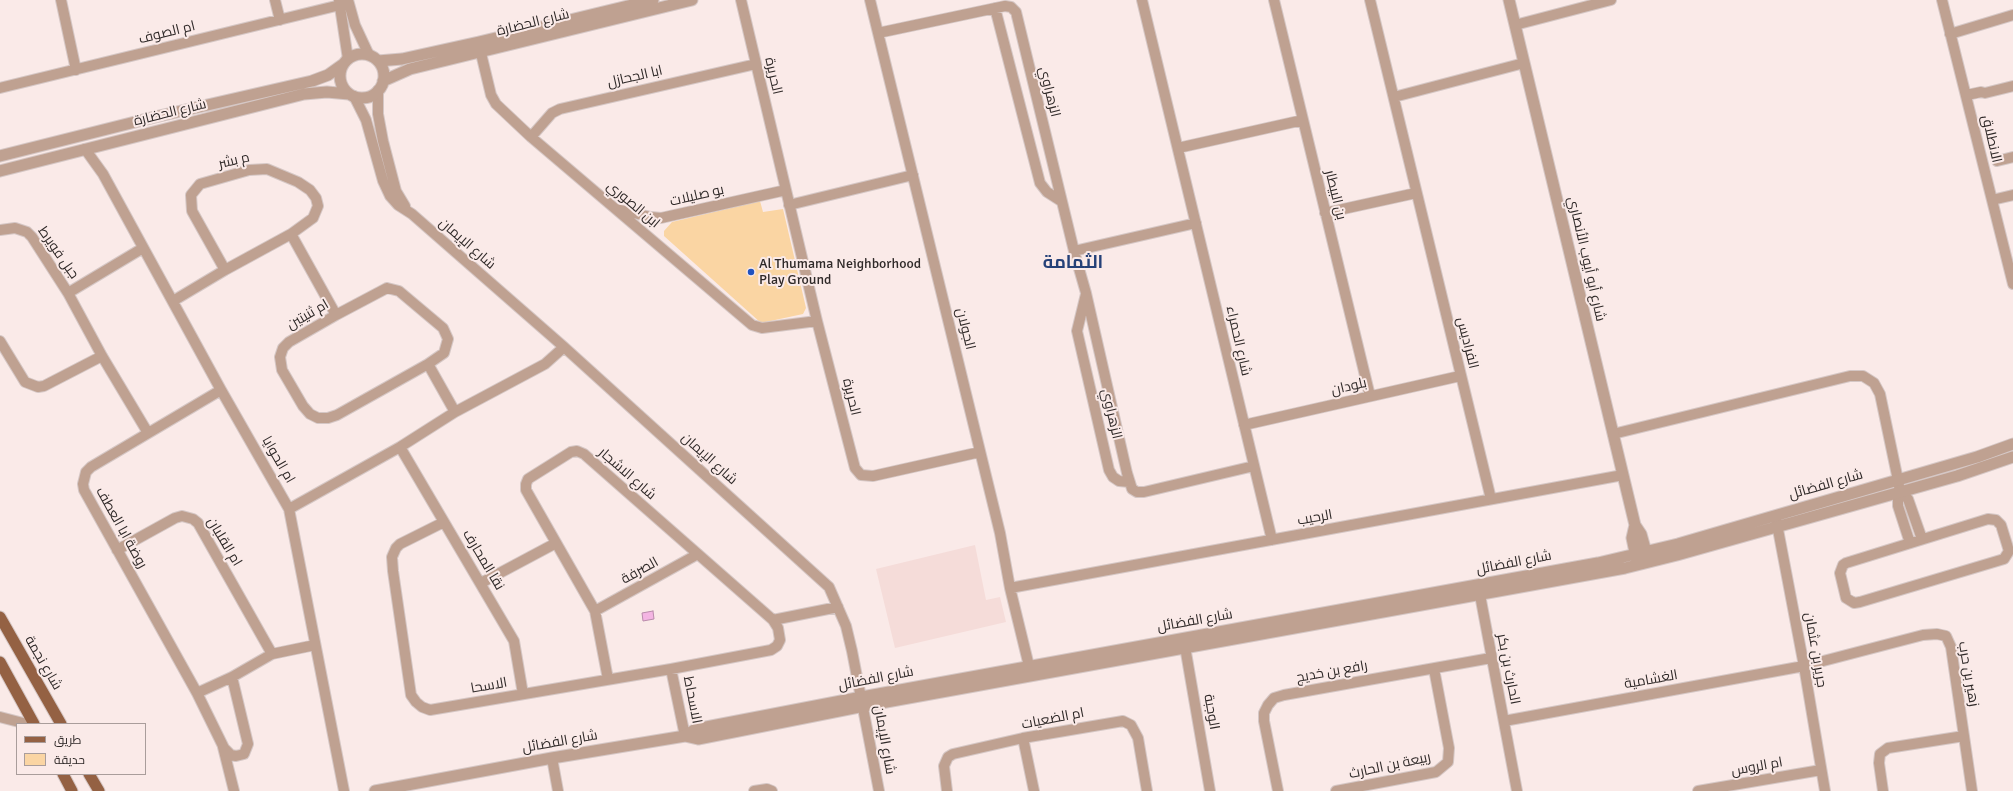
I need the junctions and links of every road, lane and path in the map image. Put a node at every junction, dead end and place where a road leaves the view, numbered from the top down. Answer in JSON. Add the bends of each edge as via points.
{"nodes":[{"id":1,"x":61,"y":0,"type":"edge"},
{"id":2,"x":276,"y":0,"type":"edge"},
{"id":3,"x":653,"y":0,"type":"edge"},
{"id":4,"x":692,"y":0,"type":"edge"},
{"id":5,"x":741,"y":0,"type":"edge"},
{"id":6,"x":870,"y":0,"type":"edge"},
{"id":7,"x":1142,"y":0,"type":"edge"},
{"id":8,"x":1274,"y":0,"type":"edge"},
{"id":9,"x":1370,"y":0,"type":"edge"},
{"id":10,"x":1509,"y":0,"type":"edge"},
{"id":11,"x":1609,"y":0,"type":"edge"},
{"id":12,"x":1942,"y":0,"type":"edge"},
{"id":13,"x":342,"y":2,"type":"edge"},
{"id":14,"x":995,"y":8,"type":"junction"},
{"id":15,"x":2013,"y":15,"type":"edge"},
{"id":16,"x":280,"y":20,"type":"junction"},
{"id":17,"x":1515,"y":25,"type":"junction"},
{"id":18,"x":878,"y":33,"type":"junction"},
{"id":19,"x":1950,"y":34,"type":"junction"},
{"id":20,"x":479,"y":47,"type":"junction"},
{"id":21,"x":374,"y":58,"type":"junction"},
{"id":22,"x":345,"y":62,"type":"junction"},
{"id":23,"x":1524,"y":63,"type":"junction"},
{"id":24,"x":756,"y":64,"type":"junction"},
{"id":25,"x":76,"y":70,"type":"junction"},
{"id":26,"x":381,"y":86,"type":"junction"},
{"id":27,"x":2013,"y":86,"type":"edge"},
{"id":28,"x":0,"y":88,"type":"edge"},
{"id":29,"x":352,"y":95,"type":"junction"},
{"id":30,"x":1394,"y":97,"type":"junction"},
{"id":31,"x":1967,"y":98,"type":"junction"},
{"id":32,"x":1303,"y":120,"type":"junction"},
{"id":33,"x":532,"y":138,"type":"junction"},
{"id":34,"x":104,"y":145,"type":"junction"},
{"id":35,"x":1178,"y":148,"type":"junction"},
{"id":36,"x":86,"y":149,"type":"junction"},
{"id":37,"x":0,"y":156,"type":"edge"},
{"id":38,"x":2013,"y":157,"type":"edge"},
{"id":39,"x":1997,"y":161,"type":"dead end"},
{"id":40,"x":0,"y":171,"type":"edge"},
{"id":41,"x":103,"y":174,"type":"junction"},
{"id":42,"x":913,"y":175,"type":"junction"},
{"id":43,"x":786,"y":190,"type":"junction"},
{"id":44,"x":1416,"y":192,"type":"junction"},
{"id":45,"x":2013,"y":195,"type":"edge"},
{"id":46,"x":1992,"y":200,"type":"junction"},
{"id":47,"x":1061,"y":201,"type":"junction"},
{"id":48,"x":789,"y":205,"type":"junction"},
{"id":49,"x":614,"y":208,"type":"junction"},
{"id":50,"x":412,"y":214,"type":"junction"},
{"id":51,"x":1325,"y":214,"type":"junction"},
{"id":52,"x":1196,"y":223,"type":"junction"},
{"id":53,"x":0,"y":230,"type":"edge"},
{"id":54,"x":291,"y":234,"type":"junction"},
{"id":55,"x":143,"y":248,"type":"junction"},
{"id":56,"x":1074,"y":251,"type":"junction"},
{"id":57,"x":225,"y":270,"type":"junction"},
{"id":58,"x":2013,"y":284,"type":"edge"},
{"id":59,"x":1086,"y":292,"type":"junction"},
{"id":60,"x":68,"y":293,"type":"junction"},
{"id":61,"x":173,"y":301,"type":"junction"},
{"id":62,"x":336,"y":315,"type":"junction"},
{"id":63,"x":817,"y":321,"type":"junction"},
{"id":64,"x":0,"y":341,"type":"edge"},
{"id":65,"x":564,"y":347,"type":"junction"},
{"id":66,"x":102,"y":356,"type":"junction"},
{"id":67,"x":428,"y":364,"type":"junction"},
{"id":68,"x":1460,"y":376,"type":"junction"},
{"id":69,"x":221,"y":390,"type":"junction"},
{"id":70,"x":1370,"y":396,"type":"junction"},
{"id":71,"x":456,"y":412,"type":"junction"},
{"id":72,"x":1244,"y":425,"type":"junction"},
{"id":73,"x":148,"y":434,"type":"junction"},
{"id":74,"x":1613,"y":434,"type":"junction"},
{"id":75,"x":2013,"y":444,"type":"edge"},
{"id":76,"x":400,"y":447,"type":"junction"},
{"id":77,"x":980,"y":452,"type":"junction"},
{"id":78,"x":2013,"y":457,"type":"edge"},
{"id":79,"x":1961,"y":462,"type":"junction"},
{"id":80,"x":1254,"y":466,"type":"junction"},
{"id":81,"x":1623,"y":475,"type":"junction"},
{"id":82,"x":1960,"y":475,"type":"junction"},
{"id":83,"x":1898,"y":480,"type":"junction"},
{"id":84,"x":1129,"y":482,"type":"junction"},
{"id":85,"x":1900,"y":492,"type":"junction"},
{"id":86,"x":1491,"y":499,"type":"junction"},
{"id":87,"x":289,"y":509,"type":"junction"},
{"id":88,"x":1776,"y":515,"type":"junction"},
{"id":89,"x":444,"y":522,"type":"junction"},
{"id":90,"x":1778,"y":527,"type":"junction"},
{"id":91,"x":1922,"y":539,"type":"junction"},
{"id":92,"x":1272,"y":540,"type":"junction"},
{"id":93,"x":556,"y":543,"type":"junction"},
{"id":94,"x":1910,"y":543,"type":"junction"},
{"id":95,"x":117,"y":550,"type":"junction"},
{"id":96,"x":698,"y":554,"type":"junction"},
{"id":97,"x":1642,"y":558,"type":"junction"},
{"id":98,"x":1516,"y":578,"type":"junction"},
{"id":99,"x":481,"y":583,"type":"junction"},
{"id":100,"x":1010,"y":588,"type":"junction"},
{"id":101,"x":1480,"y":594,"type":"junction"},
{"id":102,"x":838,"y":607,"type":"junction"},
{"id":103,"x":594,"y":611,"type":"junction"},
{"id":104,"x":0,"y":617,"type":"edge"},
{"id":105,"x":773,"y":620,"type":"junction"},
{"id":106,"x":1184,"y":643,"type":"junction"},
{"id":107,"x":315,"y":645,"type":"junction"},
{"id":108,"x":778,"y":646,"type":"joint"},
{"id":109,"x":272,"y":654,"type":"junction"},
{"id":110,"x":1491,"y":658,"type":"junction"},
{"id":111,"x":0,"y":663,"type":"edge"},
{"id":112,"x":1029,"y":666,"type":"junction"},
{"id":113,"x":1804,"y":666,"type":"junction"},
{"id":114,"x":671,"y":669,"type":"junction"},
{"id":115,"x":1434,"y":669,"type":"junction"},
{"id":116,"x":0,"y":676,"type":"edge"},
{"id":117,"x":232,"y":677,"type":"junction"},
{"id":118,"x":608,"y":679,"type":"junction"},
{"id":119,"x":990,"y":684,"type":"junction"},
{"id":120,"x":197,"y":693,"type":"junction"},
{"id":121,"x":523,"y":694,"type":"junction"},
{"id":122,"x":863,"y":702,"type":"junction"},
{"id":123,"x":0,"y":717,"type":"edge"},
{"id":124,"x":1504,"y":721,"type":"junction"},
{"id":125,"x":22,"y":723,"type":"edge"},
{"id":126,"x":33,"y":723,"type":"edge"},
{"id":127,"x":60,"y":723,"type":"edge"},
{"id":128,"x":685,"y":736,"type":"junction"},
{"id":129,"x":1964,"y":736,"type":"junction"},
{"id":130,"x":1023,"y":738,"type":"junction"},
{"id":131,"x":222,"y":744,"type":"junction"},
{"id":132,"x":552,"y":758,"type":"junction"},
{"id":133,"x":1821,"y":770,"type":"junction"},
{"id":134,"x":63,"y":775,"type":"edge"},
{"id":135,"x":90,"y":775,"type":"edge"},
{"id":136,"x":72,"y":791,"type":"edge"},
{"id":137,"x":99,"y":791,"type":"edge"},
{"id":138,"x":234,"y":791,"type":"edge"},
{"id":139,"x":344,"y":791,"type":"edge"},
{"id":140,"x":375,"y":791,"type":"edge"},
{"id":141,"x":558,"y":791,"type":"edge"},
{"id":142,"x":754,"y":791,"type":"edge"},
{"id":143,"x":772,"y":791,"type":"edge"},
{"id":144,"x":879,"y":791,"type":"edge"},
{"id":145,"x":947,"y":791,"type":"edge"},
{"id":146,"x":1034,"y":791,"type":"edge"},
{"id":147,"x":1147,"y":791,"type":"edge"},
{"id":148,"x":1210,"y":791,"type":"edge"},
{"id":149,"x":1278,"y":791,"type":"edge"},
{"id":150,"x":1336,"y":791,"type":"edge"},
{"id":151,"x":1517,"y":791,"type":"edge"},
{"id":152,"x":1698,"y":791,"type":"edge"},
{"id":153,"x":1825,"y":791,"type":"edge"},
{"id":154,"x":1883,"y":791,"type":"edge"},
{"id":155,"x":1972,"y":791,"type":"edge"}],
"edges":[{"from":1,"to":25,"type":"street"},
{"from":2,"to":16,"type":"street"},
{"from":3,"to":20,"type":"street","name":"شارع الحضارة"},
{"from":4,"to":20,"type":"street","name":"شارع الحضارة"},
{"from":5,"to":24,"type":"street","name":"الحريرة"},
{"from":6,"to":18,"type":"street","name":"الجولان"},
{"from":7,"to":35,"type":"street","name":"شارع الحمراء"},
{"from":8,"to":32,"type":"street","name":"بن البيطار"},
{"from":9,"to":30,"type":"street","name":"الفراديس"},
{"from":10,"to":17,"type":"street","name":"شارع أبو أيوب الأنصاري"},
{"from":11,"to":17,"type":"street"},
{"from":12,"to":19,"type":"street","name":"الانطلاق"},
{"from":13,"to":16,"type":"street","name":"ام الصوف"},
{"from":13,"to":21,"type":"street"},
{"from":13,"to":22,"type":"street"},
{"from":14,"to":18,"type":"street","name":"الزهراوي"},
{"from":14,"to":47,"type":"street","via":[[1040,183],[1047,192]]},
{"from":14,"to":47,"type":"street","name":"الزهراوي","via":[[1011,7],[1016,12]]},
{"from":15,"to":19,"type":"street"},
{"from":16,"to":25,"type":"street","name":"ام الصوف"},
{"from":17,"to":23,"type":"street","name":"شارع أبو أيوب الأنصاري"},
{"from":18,"to":42,"type":"street","name":"الجولان"},
{"from":19,"to":31,"type":"street","name":"الانطلاق"},
{"from":20,"to":21,"type":"street","name":"شارع الحضارة","via":[[402,59]]},
{"from":20,"to":26,"type":"street","name":"شارع الحضارة","via":[[402,71]]},
{"from":20,"to":33,"type":"street","name":"ابن الصوري","via":[[490,95]]},
{"from":21,"to":22,"type":"street","via":[[358,54]]},
{"from":21,"to":26,"type":"street","via":[[383,70]]},
{"from":22,"to":29,"type":"street","via":[[340,81]]},
{"from":22,"to":37,"type":"street","name":"شارع الحضارة","via":[[328,75],[312,81]]},
{"from":23,"to":30,"type":"street"},
{"from":23,"to":74,"type":"street","name":"شارع أبو أيوب الأنصاري"},
{"from":24,"to":33,"type":"street","name":"ابا الجحازل","via":[[560,109],[552,113]]},
{"from":24,"to":43,"type":"street","name":"الحريرة"},
{"from":25,"to":28,"type":"street","name":"ام الصوف"},
{"from":26,"to":29,"type":"street","via":[[364,97]]},
{"from":26,"to":50,"type":"street","name":"شارع الإيمان","via":[[379,121],[391,176],[396,191]]},
{"from":27,"to":31,"type":"street","via":[[1985,93],[1982,98]]},
{"from":29,"to":34,"type":"street","name":"شارع الحضارة","via":[[327,92],[304,94]]},
{"from":29,"to":50,"type":"street","name":"شارع الإيمان","via":[[366,120],[383,181],[390,196]]},
{"from":30,"to":44,"type":"street","name":"الفراديس"},
{"from":31,"to":46,"type":"street","name":"الانطلاق"},
{"from":32,"to":35,"type":"street"},
{"from":32,"to":51,"type":"street","name":"بن البيطار"},
{"from":33,"to":49,"type":"street","name":"ابن الصوري"},
{"from":34,"to":36,"type":"street","name":"شارع الحضارة"},
{"from":34,"to":41,"type":"street","name":"ام الحوايا","via":[[100,152]]},
{"from":35,"to":52,"type":"street","name":"شارع الحمراء"},
{"from":36,"to":40,"type":"street","name":"شارع الحضارة"},
{"from":36,"to":41,"type":"street","name":"ام الحوايا"},
{"from":38,"to":39,"type":"street"},
{"from":41,"to":55,"type":"street","name":"ام الحوايا"},
{"from":42,"to":48,"type":"street"},
{"from":42,"to":77,"type":"street","name":"الجولان"},
{"from":43,"to":48,"type":"street","name":"الحريرة"},
{"from":43,"to":49,"type":"street","name":"بو صليلات","via":[[661,218]]},
{"from":44,"to":51,"type":"street"},
{"from":44,"to":68,"type":"street","name":"الفراديس"},
{"from":45,"to":46,"type":"street"},
{"from":46,"to":58,"type":"street","name":"الانطلاق"},
{"from":47,"to":56,"type":"street","name":"الزهراوي"},
{"from":48,"to":63,"type":"street","name":"الحريرة"},
{"from":49,"to":63,"type":"street","name":"ابن الصوري","via":[[752,325],[762,328]]},
{"from":50,"to":65,"type":"street","name":"شارع الإيمان"},
{"from":51,"to":70,"type":"street","name":"بن البيطار"},
{"from":52,"to":56,"type":"street"},
{"from":52,"to":72,"type":"street","name":"شارع الحمراء"},
{"from":53,"to":60,"type":"street","name":"جبل فويرط","via":[[15,228],[27,232]]},
{"from":54,"to":57,"type":"street","name":"م بشر"},
{"from":54,"to":57,"type":"street","name":"م بشر","via":[[313,218],[318,206],[310,190],[298,182],[266,169],[248,170],[200,184],[191,195],[192,211]]},
{"from":54,"to":62,"type":"street"},
{"from":55,"to":60,"type":"street","name":"جبل فويرط"},
{"from":55,"to":61,"type":"street","name":"ام الحوايا"},
{"from":56,"to":59,"type":"street","name":"الزهراوي"},
{"from":57,"to":61,"type":"street","name":"م بشر"},
{"from":59,"to":84,"type":"street","name":"الزهراوي"},
{"from":59,"to":84,"type":"street","name":"الزهراوي","via":[[1077,331],[1109,470],[1113,478]]},
{"from":60,"to":66,"type":"street","name":"جبل فويرط"},
{"from":61,"to":69,"type":"street","name":"ام الحوايا"},
{"from":62,"to":67,"type":"street","name":"ام ثنيتين","via":[[382,290],[392,288],[399,291],[447,333],[448,340],[444,353]]},
{"from":62,"to":67,"type":"street","name":"ام ثنيتين","via":[[289,342],[283,348],[280,357],[282,370],[310,414],[318,418],[337,415]]},
{"from":63,"to":77,"type":"street","name":"الحريرة","via":[[854,468],[861,474],[873,476]]},
{"from":64,"to":66,"type":"street","via":[[25,382],[38,387]]},
{"from":65,"to":71,"type":"street","via":[[545,364]]},
{"from":65,"to":102,"type":"street","name":"شارع الإيمان","via":[[822,580],[829,587]]},
{"from":66,"to":73,"type":"street","name":"جبل فويرط"},
{"from":67,"to":71,"type":"street"},
{"from":68,"to":70,"type":"street","name":"بلودان"},
{"from":68,"to":86,"type":"street","name":"الفراديس"},
{"from":69,"to":73,"type":"street","name":"روضة ابا العطف"},
{"from":69,"to":87,"type":"street","name":"ام الحوايا"},
{"from":70,"to":72,"type":"street","name":"بلودان"},
{"from":71,"to":76,"type":"street"},
{"from":72,"to":80,"type":"street","name":"شارع الحمراء"},
{"from":73,"to":95,"type":"street","name":"روضة ابا العطف","via":[[91,467],[84,478],[84,490]]},
{"from":74,"to":81,"type":"street","name":"شارع أبو أيوب الأنصاري"},
{"from":74,"to":83,"type":"street","via":[[1850,376],[1863,376],[1874,383],[1880,394]]},
{"from":75,"to":79,"type":"street","name":"شارع الفضائل"},
{"from":76,"to":87,"type":"street"},
{"from":76,"to":89,"type":"street","name":"نقا المحارف"},
{"from":77,"to":100,"type":"street","name":"الجولان","via":[[1000,533]]},
{"from":78,"to":82,"type":"street"},
{"from":79,"to":82,"type":"street"},
{"from":79,"to":83,"type":"street","name":"شارع الفضائل"},
{"from":80,"to":84,"type":"street","name":"الزهراوي","via":[[1144,492],[1132,489]]},
{"from":80,"to":92,"type":"street","name":"شارع الحمراء"},
{"from":81,"to":86,"type":"street","name":"الرحيب"},
{"from":81,"to":97,"type":"street","name":"شارع أبو أيوب الأنصاري","via":[[1635,526],[1632,538]]},
{"from":82,"to":85,"type":"street"},
{"from":83,"to":85,"type":"street"},
{"from":83,"to":88,"type":"street","name":"شارع الفضائل"},
{"from":85,"to":90,"type":"street"},
{"from":85,"to":91,"type":"street","via":[[1908,499]]},
{"from":85,"to":94,"type":"street","via":[[1898,506]]},
{"from":86,"to":92,"type":"street","name":"الرحيب"},
{"from":87,"to":107,"type":"street","name":"ام الحوايا"},
{"from":88,"to":90,"type":"street","name":"جرير بن عثمان"},
{"from":88,"to":97,"type":"street","name":"شارع الفضائل"},
{"from":89,"to":99,"type":"street","name":"نقا المحارف"},
{"from":89,"to":121,"type":"street","name":"الاسحا","via":[[400,544],[392,557],[411,695],[422,707],[430,710]]},
{"from":90,"to":97,"type":"street"},
{"from":90,"to":113,"type":"street","name":"جرير بن عثمان"},
{"from":91,"to":94,"type":"street"},
{"from":91,"to":94,"type":"street","via":[[1992,519],[2001,525],[2009,551],[2000,560],[1860,602],[1854,603],[1846,598],[1840,576],[1842,565]]},
{"from":92,"to":100,"type":"street","name":"الرحيب"},
{"from":93,"to":96,"type":"street","name":"شارع الاشجار","via":[[526,490],[526,484],[528,479],[571,452],[577,451],[584,454]]},
{"from":93,"to":99,"type":"street"},
{"from":93,"to":103,"type":"street","name":"شارع الاشجار"},
{"from":95,"to":109,"type":"street","name":"ام القلبان","via":[[175,518],[182,516],[193,519],[198,523]]},
{"from":95,"to":120,"type":"street","name":"روضة ابا العطف"},
{"from":96,"to":103,"type":"street","name":"الصرفة"},
{"from":96,"to":105,"type":"street","name":"شارع الاشجار"},
{"from":97,"to":98,"type":"street","name":"شارع الفضائل"},
{"from":97,"to":101,"type":"street"},
{"from":98,"to":101,"type":"street","via":[[1507,584],[1484,588]]},
{"from":98,"to":106,"type":"street","name":"شارع الفضائل"},
{"from":99,"to":121,"type":"street","name":"نقا المحارف","via":[[514,641]]},
{"from":100,"to":112,"type":"street","name":"الجولان"},
{"from":101,"to":106,"type":"street"},
{"from":101,"to":110,"type":"street","name":"الحارث بن بكر"},
{"from":102,"to":105,"type":"street"},
{"from":102,"to":122,"type":"street","name":"شارع الإيمان","via":[[846,626]]},
{"from":103,"to":118,"type":"street","name":"شارع الاشجار"},
{"from":104,"to":127,"type":"main road","name":"شارع نجمة"},
{"from":105,"to":108,"type":"street","name":"شارع الاشجار","via":[[780,634]]},
{"from":106,"to":112,"type":"street","name":"شارع الفضائل"},
{"from":106,"to":119,"type":"street"},
{"from":106,"to":148,"type":"street","name":"الوجبة"},
{"from":107,"to":109,"type":"street"},
{"from":107,"to":139,"type":"street","name":"ام الحوايا"},
{"from":108,"to":114,"type":"street","name":"الاسحا","via":[[771,650]]},
{"from":109,"to":117,"type":"street"},
{"from":110,"to":115,"type":"street","name":"رافع بن خديج"},
{"from":110,"to":124,"type":"street","name":"الحارث بن بكر"},
{"from":111,"to":116,"type":"street"},
{"from":111,"to":126,"type":"main road"},
{"from":112,"to":119,"type":"street","via":[[1027,672],[995,679]]},
{"from":112,"to":122,"type":"street","name":"شارع الفضائل","via":[[919,686],[914,692]]},
{"from":113,"to":124,"type":"street","name":"الغشامية"},
{"from":113,"to":129,"type":"street","name":"زهير بن حرب","via":[[1923,635],[1946,636],[1951,646]]},
{"from":113,"to":133,"type":"street","name":"جرير بن عثمان"},
{"from":114,"to":118,"type":"street","name":"الاسحا"},
{"from":114,"to":128,"type":"street","name":"الاسحاط"},
{"from":115,"to":149,"type":"street","name":"رافع بن خديج","via":[[1274,698],[1264,713],[1264,721]]},
{"from":115,"to":150,"type":"street","name":"ربيعة بن الحارث","via":[[1449,748],[1448,762],[1436,772]]},
{"from":117,"to":120,"type":"street"},
{"from":117,"to":131,"type":"street","name":"روضة ابا العطف","via":[[248,748],[244,754],[236,756],[227,752]]},
{"from":118,"to":121,"type":"street","name":"الاسحا"},
{"from":119,"to":122,"type":"street"},
{"from":120,"to":131,"type":"street","name":"روضة ابا العطف"},
{"from":122,"to":128,"type":"street","name":"شارع الفضائل","via":[[696,729]]},
{"from":122,"to":128,"type":"street","via":[[803,718],[698,739]]},
{"from":122,"to":144,"type":"street","name":"شارع الإيمان"},
{"from":123,"to":125,"type":"street"},
{"from":124,"to":151,"type":"street","name":"الحارث بن بكر"},
{"from":128,"to":132,"type":"street","name":"شارع الفضائل"},
{"from":129,"to":154,"type":"street","via":[[1888,748],[1880,754]]},
{"from":129,"to":155,"type":"street","name":"زهير بن حرب"},
{"from":130,"to":145,"type":"street","name":"ام الضعيات","via":[[948,757],[944,771]]},
{"from":130,"to":146,"type":"street"},
{"from":130,"to":147,"type":"street","name":"ام الضعيات","via":[[1122,722],[1130,725],[1138,738]]},
{"from":131,"to":138,"type":"street"},
{"from":132,"to":140,"type":"street","name":"شارع الفضائل"},
{"from":132,"to":141,"type":"street"},
{"from":133,"to":152,"type":"street","name":"ام الروس"},
{"from":133,"to":153,"type":"street","name":"جرير بن عثمان"},
{"from":134,"to":136,"type":"main road"},
{"from":135,"to":137,"type":"main road"},
{"from":142,"to":143,"type":"street"}]}
